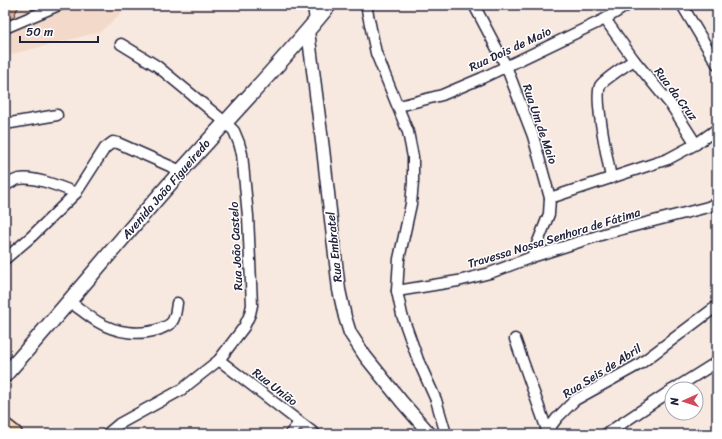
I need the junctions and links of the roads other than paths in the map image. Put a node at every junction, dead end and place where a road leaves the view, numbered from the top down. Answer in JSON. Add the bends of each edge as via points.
{"nodes":[{"id":1,"x":59,"y":5,"type":"edge"},
{"id":2,"x":313,"y":5,"type":"edge"},
{"id":3,"x":329,"y":5,"type":"edge"},
{"id":4,"x":366,"y":5,"type":"edge"},
{"id":5,"x":474,"y":5,"type":"edge"},
{"id":6,"x":628,"y":5,"type":"edge"},
{"id":7,"x":682,"y":5,"type":"edge"},
{"id":8,"x":605,"y":19,"type":"junction"},
{"id":9,"x":311,"y":26,"type":"junction"},
{"id":10,"x":5,"y":28,"type":"edge"},
{"id":11,"x":121,"y":44,"type":"dead end"},
{"id":12,"x":634,"y":60,"type":"junction"},
{"id":13,"x":717,"y":64,"type":"edge"},
{"id":14,"x":506,"y":66,"type":"junction"},
{"id":15,"x":398,"y":106,"type":"junction"},
{"id":16,"x":56,"y":115,"type":"dead end"},
{"id":17,"x":225,"y":122,"type":"junction"},
{"id":18,"x":5,"y":124,"type":"edge"},
{"id":19,"x":717,"y":129,"type":"edge"},
{"id":20,"x":696,"y":144,"type":"junction"},
{"id":21,"x":181,"y":171,"type":"junction"},
{"id":22,"x":611,"y":178,"type":"junction"},
{"id":23,"x":5,"y":186,"type":"edge"},
{"id":24,"x":76,"y":193,"type":"junction"},
{"id":25,"x":550,"y":198,"type":"junction"},
{"id":26,"x":717,"y":203,"type":"edge"},
{"id":27,"x":532,"y":257,"type":"junction"},
{"id":28,"x":5,"y":259,"type":"edge"},
{"id":29,"x":397,"y":291,"type":"junction"},
{"id":30,"x":70,"y":302,"type":"junction"},
{"id":31,"x":177,"y":303,"type":"dead end"},
{"id":32,"x":717,"y":306,"type":"edge"},
{"id":33,"x":515,"y":339,"type":"dead end"},
{"id":34,"x":219,"y":360,"type":"junction"},
{"id":35,"x":717,"y":362,"type":"edge"},
{"id":36,"x":7,"y":369,"type":"edge"},
{"id":37,"x":687,"y":381,"type":"edge"},
{"id":38,"x":664,"y":396,"type":"edge"},
{"id":39,"x":299,"y":423,"type":"junction"},
{"id":40,"x":547,"y":433,"type":"edge"},
{"id":41,"x":107,"y":434,"type":"edge"},
{"id":42,"x":290,"y":434,"type":"edge"},
{"id":43,"x":315,"y":434,"type":"edge"},
{"id":44,"x":430,"y":434,"type":"edge"},
{"id":45,"x":446,"y":434,"type":"edge"},
{"id":46,"x":606,"y":434,"type":"edge"}],
"edges":[{"from":1,"to":10,"type":"street"},
{"from":2,"to":9,"type":"street","name":"Rua Embratel"},
{"from":3,"to":9,"type":"main road","name":"Avenida João Figueiredo"},
{"from":4,"to":15,"type":"street","via":[[376,53]]},
{"from":5,"to":14,"type":"street","name":"Rua Um de Maio"},
{"from":6,"to":8,"type":"street","name":"Rua Dois de Maio"},
{"from":7,"to":13,"type":"street"},
{"from":8,"to":12,"type":"street","name":"Rua da Cruz"},
{"from":8,"to":14,"type":"street","name":"Rua Dois de Maio"},
{"from":9,"to":17,"type":"main road","name":"Avenida João Figueiredo"},
{"from":9,"to":44,"type":"street","name":"Rua Embratel","via":[[338,290],[345,317],[350,333],[365,356]]},
{"from":11,"to":17,"type":"street","name":"Rua João Castelo","via":[[157,66]]},
{"from":12,"to":20,"type":"street","name":"Rua da Cruz","via":[[671,105]]},
{"from":12,"to":22,"type":"street","via":[[600,85],[599,107]]},
{"from":14,"to":15,"type":"street","name":"Rua Dois de Maio","via":[[442,95]]},
{"from":14,"to":25,"type":"street","name":"Rua Um de Maio","via":[[533,136]]},
{"from":15,"to":29,"type":"street","via":[[408,132],[414,167],[411,204],[398,259]]},
{"from":16,"to":18,"type":"street"},
{"from":17,"to":21,"type":"main road","name":"Avenida João Figueiredo"},
{"from":17,"to":34,"type":"street","name":"Rua João Castelo","via":[[234,131],[242,154],[252,305],[244,327]]},
{"from":19,"to":20,"type":"street"},
{"from":20,"to":22,"type":"street","via":[[668,159]]},
{"from":21,"to":24,"type":"street","via":[[113,142],[105,148]]},
{"from":21,"to":30,"type":"main road","name":"Avenida João Figueiredo"},
{"from":22,"to":25,"type":"street"},
{"from":23,"to":24,"type":"street","via":[[20,179],[46,182]]},
{"from":24,"to":28,"type":"street"},
{"from":25,"to":27,"type":"street","name":"Rua Um de Maio","via":[[549,214]]},
{"from":26,"to":27,"type":"street","name":"Travessa Nossa Senhora de Fátima","via":[[607,233]]},
{"from":27,"to":29,"type":"street","name":"Travessa Nossa Senhora de Fátima","via":[[490,273]]},
{"from":29,"to":45,"type":"street","via":[[402,314],[418,360],[436,400]]},
{"from":30,"to":31,"type":"street","via":[[98,322],[129,332],[142,333],[171,323]]},
{"from":30,"to":36,"type":"main road","name":"Avenida João Figueiredo"},
{"from":32,"to":40,"type":"street","name":"Rua Seis de Abril","via":[[640,364],[575,400]]},
{"from":33,"to":40,"type":"street"},
{"from":34,"to":39,"type":"street","name":"Rua União"},
{"from":34,"to":41,"type":"street","name":"Rua João Castelo","via":[[181,390],[119,424]]},
{"from":35,"to":37,"type":"street"},
{"from":38,"to":46,"type":"street"},
{"from":39,"to":42,"type":"street"},
{"from":39,"to":43,"type":"street","name":"Rua União"}]}
